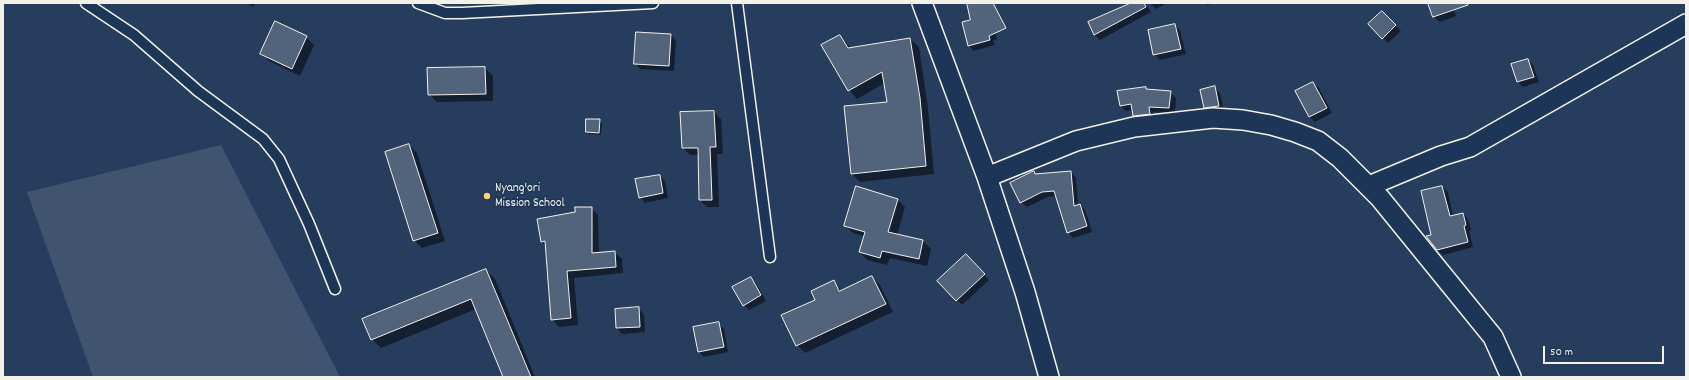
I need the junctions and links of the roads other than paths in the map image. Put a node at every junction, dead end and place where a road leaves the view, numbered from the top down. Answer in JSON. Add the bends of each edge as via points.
{"nodes":[{"id":1,"x":86,"y":3,"type":"edge"},
{"id":2,"x":418,"y":3,"type":"edge"},
{"id":3,"x":653,"y":3,"type":"edge"},
{"id":4,"x":737,"y":3,"type":"edge"},
{"id":5,"x":922,"y":3,"type":"edge"},
{"id":6,"x":1686,"y":24,"type":"edge"},
{"id":7,"x":986,"y":177,"type":"junction"},
{"id":8,"x":1368,"y":186,"type":"junction"},
{"id":9,"x":770,"y":256,"type":"dead end"},
{"id":10,"x":334,"y":289,"type":"dead end"},
{"id":11,"x":1049,"y":377,"type":"edge"},
{"id":12,"x":1510,"y":377,"type":"edge"}],
"edges":[{"from":1,"to":10,"type":"lane","via":[[134,35],[198,91],[263,139],[279,160],[309,224]]},
{"from":2,"to":3,"type":"lane","via":[[445,12],[462,13]]},
{"from":4,"to":9,"type":"lane"},
{"from":5,"to":7,"type":"street"},
{"from":6,"to":8,"type":"street","via":[[1470,147]]},
{"from":7,"to":8,"type":"street","via":[[1076,141],[1134,127],[1213,118],[1271,124],[1318,141],[1340,158]]},
{"from":7,"to":11,"type":"street"},
{"from":8,"to":12,"type":"street","via":[[1493,337]]}]}
